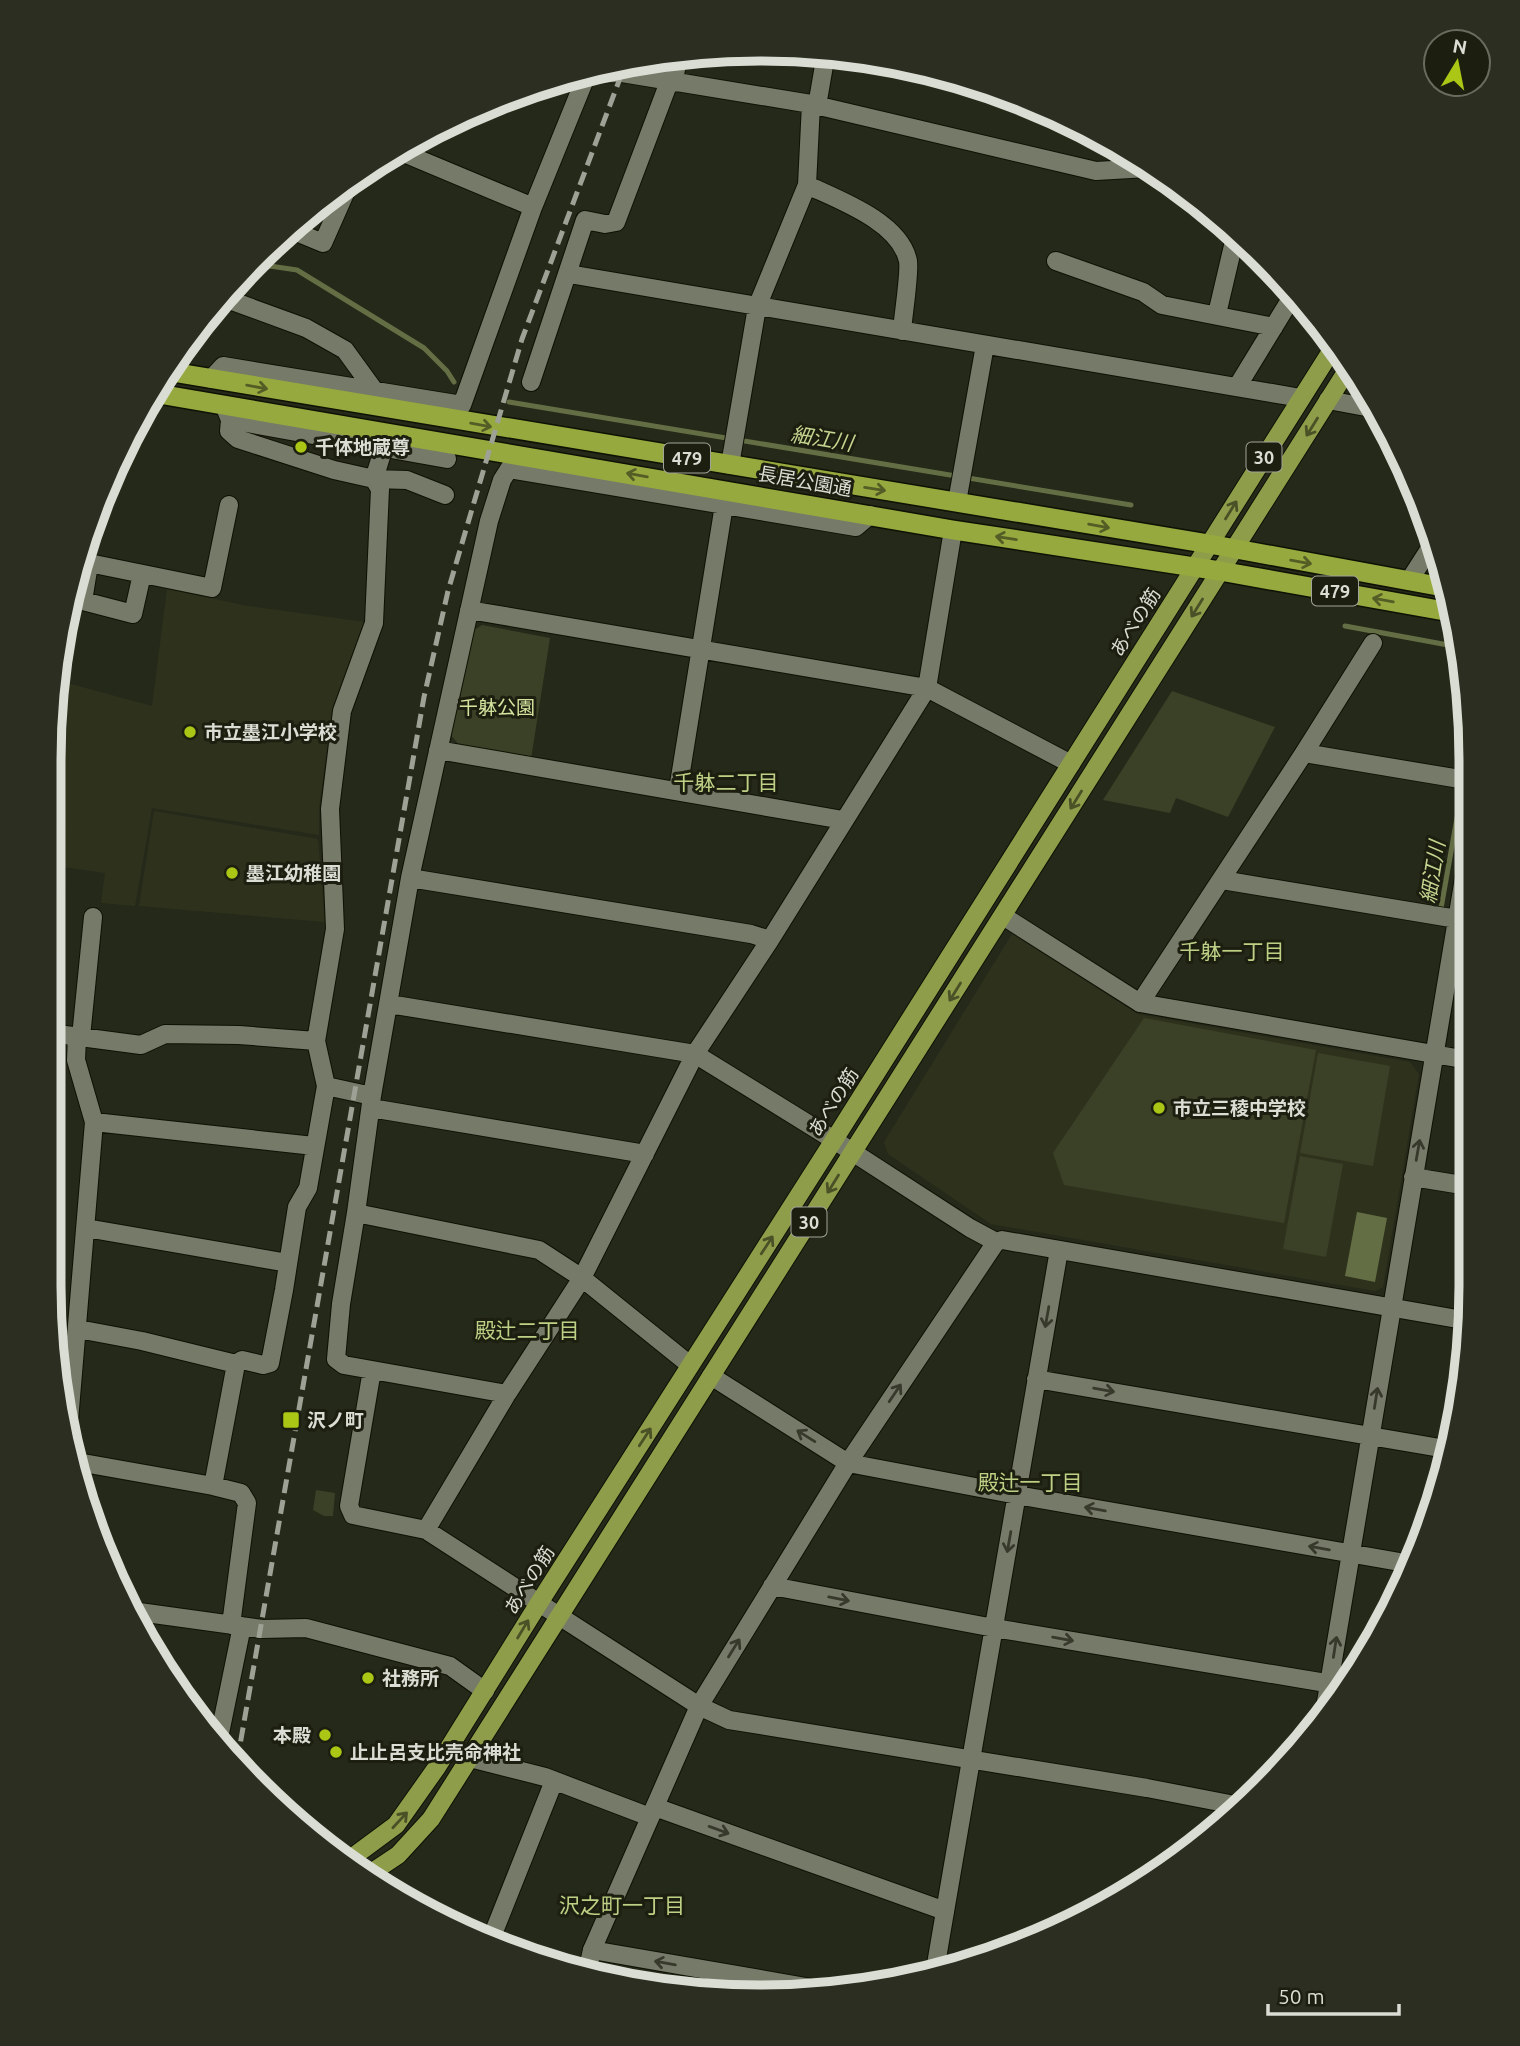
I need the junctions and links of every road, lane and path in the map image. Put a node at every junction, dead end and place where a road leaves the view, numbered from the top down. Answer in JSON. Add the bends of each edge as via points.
{"nodes":[{"id":1,"x":824,"y":65,"type":"edge"},
{"id":2,"x":676,"y":66,"type":"edge"},
{"id":3,"x":628,"y":74,"type":"edge"},
{"id":4,"x":671,"y":83,"type":"junction"},
{"id":5,"x":576,"y":86,"type":"edge"},
{"id":6,"x":814,"y":105,"type":"junction"},
{"id":7,"x":410,"y":156,"type":"edge"},
{"id":8,"x":1132,"y":169,"type":"edge"},
{"id":9,"x":807,"y":185,"type":"junction"},
{"id":10,"x":341,"y":201,"type":"edge"},
{"id":11,"x":533,"y":207,"type":"junction"},
{"id":12,"x":301,"y":234,"type":"edge"},
{"id":13,"x":1233,"y":246,"type":"edge"},
{"id":14,"x":1056,"y":261,"type":"dead end"},
{"id":15,"x":569,"y":274,"type":"junction"},
{"id":16,"x":233,"y":301,"type":"edge"},
{"id":17,"x":1288,"y":303,"type":"edge"},
{"id":18,"x":757,"y":307,"type":"junction"},
{"id":19,"x":1217,"y":314,"type":"junction"},
{"id":20,"x":1274,"y":327,"type":"junction"},
{"id":21,"x":902,"y":331,"type":"junction"},
{"id":22,"x":985,"y":345,"type":"junction"},
{"id":23,"x":1329,"y":355,"type":"edge"},
{"id":24,"x":178,"y":373,"type":"edge"},
{"id":25,"x":1343,"y":376,"type":"edge"},
{"id":26,"x":211,"y":379,"type":"junction"},
{"id":27,"x":531,"y":382,"type":"dead end"},
{"id":28,"x":1237,"y":387,"type":"junction"},
{"id":29,"x":374,"y":390,"type":"junction"},
{"id":30,"x":164,"y":396,"type":"edge"},
{"id":31,"x":1301,"y":398,"type":"junction"},
{"id":32,"x":1328,"y":400,"type":"junction"},
{"id":33,"x":1362,"y":406,"type":"edge"},
{"id":34,"x":228,"y":412,"type":"junction"},
{"id":35,"x":384,"y":447,"type":"junction"},
{"id":36,"x":732,"y":457,"type":"junction"},
{"id":37,"x":447,"y":459,"type":"dead end"},
{"id":38,"x":374,"y":479,"type":"junction"},
{"id":39,"x":959,"y":494,"type":"junction"},
{"id":40,"x":445,"y":495,"type":"dead end"},
{"id":41,"x":229,"y":505,"type":"dead end"},
{"id":42,"x":724,"y":505,"type":"junction"},
{"id":43,"x":870,"y":515,"type":"junction"},
{"id":44,"x":953,"y":530,"type":"junction"},
{"id":45,"x":1209,"y":544,"type":"junction"},
{"id":46,"x":1234,"y":550,"type":"junction"},
{"id":47,"x":1427,"y":553,"type":"edge"},
{"id":48,"x":90,"y":563,"type":"edge"},
{"id":49,"x":1194,"y":568,"type":"junction"},
{"id":50,"x":1220,"y":571,"type":"junction"},
{"id":51,"x":142,"y":574,"type":"junction"},
{"id":52,"x":1409,"y":581,"type":"junction"},
{"id":53,"x":83,"y":586,"type":"edge"},
{"id":54,"x":1437,"y":586,"type":"edge"},
{"id":55,"x":469,"y":610,"type":"junction"},
{"id":56,"x":1442,"y":611,"type":"edge"},
{"id":57,"x":1373,"y":643,"type":"dead end"},
{"id":58,"x":700,"y":650,"type":"junction"},
{"id":59,"x":927,"y":688,"type":"junction"},
{"id":60,"x":438,"y":750,"type":"junction"},
{"id":61,"x":1304,"y":753,"type":"junction"},
{"id":62,"x":1071,"y":764,"type":"junction"},
{"id":63,"x":1459,"y":779,"type":"edge"},
{"id":64,"x":678,"y":790,"type":"junction"},
{"id":65,"x":843,"y":820,"type":"junction"},
{"id":66,"x":410,"y":878,"type":"junction"},
{"id":67,"x":1222,"y":880,"type":"junction"},
{"id":68,"x":1003,"y":916,"type":"junction"},
{"id":69,"x":93,"y":917,"type":"dead end"},
{"id":70,"x":1459,"y":918,"type":"edge"},
{"id":71,"x":1459,"y":928,"type":"edge"},
{"id":72,"x":770,"y":940,"type":"junction"},
{"id":73,"x":1140,"y":1003,"type":"junction"},
{"id":74,"x":389,"y":1004,"type":"junction"},
{"id":75,"x":61,"y":1035,"type":"edge"},
{"id":76,"x":79,"y":1037,"type":"junction"},
{"id":77,"x":316,"y":1041,"type":"junction"},
{"id":78,"x":695,"y":1054,"type":"junction"},
{"id":79,"x":1434,"y":1054,"type":"junction"},
{"id":80,"x":1459,"y":1058,"type":"edge"},
{"id":81,"x":326,"y":1086,"type":"junction"},
{"id":82,"x":371,"y":1102,"type":"junction"},
{"id":83,"x":94,"y":1122,"type":"junction"},
{"id":84,"x":834,"y":1140,"type":"junction"},
{"id":85,"x":314,"y":1146,"type":"junction"},
{"id":86,"x":853,"y":1152,"type":"junction"},
{"id":87,"x":645,"y":1154,"type":"junction"},
{"id":88,"x":1413,"y":1177,"type":"junction"},
{"id":89,"x":1459,"y":1185,"type":"edge"},
{"id":90,"x":356,"y":1213,"type":"junction"},
{"id":91,"x":86,"y":1228,"type":"junction"},
{"id":92,"x":996,"y":1242,"type":"junction"},
{"id":93,"x":1059,"y":1250,"type":"junction"},
{"id":94,"x":289,"y":1263,"type":"junction"},
{"id":95,"x":582,"y":1278,"type":"junction"},
{"id":96,"x":1391,"y":1307,"type":"junction"},
{"id":97,"x":1458,"y":1319,"type":"edge"},
{"id":98,"x":78,"y":1329,"type":"junction"},
{"id":99,"x":236,"y":1364,"type":"junction"},
{"id":100,"x":691,"y":1365,"type":"junction"},
{"id":101,"x":372,"y":1370,"type":"junction"},
{"id":102,"x":711,"y":1377,"type":"junction"},
{"id":103,"x":1037,"y":1379,"type":"junction"},
{"id":104,"x":507,"y":1394,"type":"junction"},
{"id":105,"x":71,"y":1400,"type":"edge"},
{"id":106,"x":1370,"y":1436,"type":"junction"},
{"id":107,"x":1439,"y":1448,"type":"edge"},
{"id":108,"x":84,"y":1463,"type":"edge"},
{"id":109,"x":848,"y":1463,"type":"junction"},
{"id":110,"x":212,"y":1486,"type":"junction"},
{"id":111,"x":1017,"y":1495,"type":"junction"},
{"id":112,"x":426,"y":1530,"type":"junction"},
{"id":113,"x":1350,"y":1554,"type":"junction"},
{"id":114,"x":1402,"y":1562,"type":"edge"},
{"id":115,"x":772,"y":1586,"type":"junction"},
{"id":116,"x":539,"y":1603,"type":"junction"},
{"id":117,"x":143,"y":1612,"type":"edge"},
{"id":118,"x":559,"y":1616,"type":"junction"},
{"id":119,"x":237,"y":1625,"type":"junction"},
{"id":120,"x":994,"y":1628,"type":"junction"},
{"id":121,"x":1337,"y":1680,"type":"edge"},
{"id":122,"x":1333,"y":1685,"type":"edge"},
{"id":123,"x":485,"y":1691,"type":"junction"},
{"id":124,"x":699,"y":1706,"type":"junction"},
{"id":125,"x":220,"y":1729,"type":"edge"},
{"id":126,"x":470,"y":1758,"type":"junction"},
{"id":127,"x":971,"y":1760,"type":"junction"},
{"id":128,"x":554,"y":1781,"type":"junction"},
{"id":129,"x":1229,"y":1804,"type":"edge"},
{"id":130,"x":653,"y":1812,"type":"junction"},
{"id":131,"x":356,"y":1855,"type":"edge"},
{"id":132,"x":376,"y":1870,"type":"edge"},
{"id":133,"x":945,"y":1911,"type":"junction"},
{"id":134,"x":494,"y":1932,"type":"edge"},
{"id":135,"x":592,"y":1950,"type":"junction"},
{"id":136,"x":936,"y":1962,"type":"edge"},
{"id":137,"x":589,"y":1963,"type":"edge"},
{"id":138,"x":787,"y":1984,"type":"edge"}],
"edges":[{"from":1,"to":6,"type":"street"},
{"from":2,"to":4,"type":"street"},
{"from":3,"to":4,"type":"street"},
{"from":4,"to":6,"type":"street"},
{"from":4,"to":15,"type":"street","via":[[616,222],[585,220]]},
{"from":5,"to":11,"type":"street"},
{"from":6,"to":8,"type":"street","via":[[1096,171]]},
{"from":6,"to":9,"type":"street"},
{"from":7,"to":11,"type":"street"},
{"from":9,"to":18,"type":"street"},
{"from":9,"to":21,"type":"street","via":[[857,209],[895,235],[908,261]]},
{"from":10,"to":12,"type":"street","via":[[323,243]]},
{"from":11,"to":29,"type":"street","via":[[462,405]]},
{"from":13,"to":19,"type":"street"},
{"from":14,"to":19,"type":"street","via":[[1143,292],[1162,305]]},
{"from":15,"to":18,"type":"street"},
{"from":15,"to":27,"type":"street"},
{"from":16,"to":29,"type":"street","via":[[306,328],[345,350]]},
{"from":17,"to":20,"type":"street"},
{"from":18,"to":21,"type":"street"},
{"from":18,"to":36,"type":"street"},
{"from":19,"to":20,"type":"street"},
{"from":20,"to":28,"type":"street"},
{"from":21,"to":22,"type":"street"},
{"from":22,"to":28,"type":"street"},
{"from":22,"to":39,"type":"street"},
{"from":23,"to":31,"type":"main road","name":"あべの筋","number":"30"},
{"from":24,"to":26,"type":"highway","name":"長居公園通","number":"479"},
{"from":25,"to":32,"type":"main road","number":"30"},
{"from":26,"to":29,"type":"street","via":[[223,366]]},
{"from":26,"to":36,"type":"highway","name":"長居公園通","number":"479","one_way":true},
{"from":28,"to":31,"type":"street"},
{"from":30,"to":34,"type":"highway","name":"長居公園通","number":"479"},
{"from":45,"to":31,"type":"main road","name":"あべの筋","number":"30","one_way":true},
{"from":32,"to":33,"type":"street"},
{"from":32,"to":46,"type":"main road","number":"30","one_way":true},
{"from":34,"to":35,"type":"street"},
{"from":34,"to":38,"type":"street","via":[[229,431],[238,439]]},
{"from":43,"to":34,"type":"highway","name":"長居公園通","number":"479","one_way":true},
{"from":35,"to":37,"type":"street"},
{"from":35,"to":38,"type":"street"},
{"from":36,"to":39,"type":"highway","name":"長居公園通","number":"479","one_way":true},
{"from":38,"to":40,"type":"street","via":[[407,480]]},
{"from":38,"to":77,"type":"street","via":[[380,489],[374,623],[342,711],[330,809],[335,929]]},
{"from":39,"to":45,"type":"highway","name":"長居公園通","number":"479","one_way":true},
{"from":41,"to":51,"type":"street","via":[[212,588]]},
{"from":42,"to":43,"type":"street","via":[[856,527]]},
{"from":42,"to":55,"type":"street","via":[[509,469],[489,521]]},
{"from":42,"to":58,"type":"street"},
{"from":43,"to":44,"type":"highway","name":"長居公園通","number":"479"},
{"from":49,"to":44,"type":"highway","name":"長居公園通","number":"479","one_way":true},
{"from":44,"to":59,"type":"street"},
{"from":45,"to":46,"type":"highway","name":"長居公園通","number":"479"},
{"from":45,"to":49,"type":"main road","name":"あべの筋","number":"30"},
{"from":46,"to":50,"type":"main road","number":"30"},
{"from":46,"to":52,"type":"highway","name":"長居公園通","number":"479","one_way":true},
{"from":47,"to":52,"type":"street"},
{"from":48,"to":51,"type":"street"},
{"from":49,"to":50,"type":"highway","name":"長居公園通","number":"479"},
{"from":49,"to":62,"type":"main road","name":"あべの筋","number":"30"},
{"from":56,"to":50,"type":"highway","name":"長居公園通","number":"479","one_way":true},
{"from":50,"to":68,"type":"main road","number":"30","one_way":true},
{"from":51,"to":53,"type":"street","via":[[133,614],[83,601]]},
{"from":52,"to":54,"type":"highway","name":"長居公園通","number":"479"},
{"from":55,"to":58,"type":"street"},
{"from":55,"to":60,"type":"street"},
{"from":57,"to":61,"type":"street"},
{"from":58,"to":59,"type":"street"},
{"from":58,"to":64,"type":"street"},
{"from":59,"to":62,"type":"street"},
{"from":59,"to":65,"type":"street"},
{"from":60,"to":64,"type":"street"},
{"from":60,"to":66,"type":"street"},
{"from":61,"to":63,"type":"street"},
{"from":61,"to":67,"type":"street"},
{"from":62,"to":84,"type":"main road","name":"あべの筋","number":"30"},
{"from":64,"to":65,"type":"street"},
{"from":65,"to":72,"type":"street"},
{"from":66,"to":72,"type":"street"},
{"from":66,"to":74,"type":"street"},
{"from":67,"to":70,"type":"street"},
{"from":67,"to":73,"type":"street"},
{"from":68,"to":73,"type":"street"},
{"from":68,"to":86,"type":"main road","number":"30","one_way":true},
{"from":69,"to":76,"type":"street"},
{"from":71,"to":79,"type":"street"},
{"from":72,"to":78,"type":"street"},
{"from":73,"to":79,"type":"street"},
{"from":74,"to":78,"type":"street"},
{"from":74,"to":82,"type":"street"},
{"from":75,"to":76,"type":"street"},
{"from":76,"to":77,"type":"street","via":[[141,1045],[165,1034]]},
{"from":76,"to":83,"type":"street","via":[[76,1060]]},
{"from":77,"to":81,"type":"street"},
{"from":78,"to":84,"type":"street"},
{"from":78,"to":87,"type":"street"},
{"from":79,"to":80,"type":"street"},
{"from":88,"to":79,"type":"street","one_way":true},
{"from":81,"to":82,"type":"street"},
{"from":81,"to":85,"type":"street"},
{"from":82,"to":87,"type":"street"},
{"from":82,"to":90,"type":"street"},
{"from":83,"to":85,"type":"street"},
{"from":83,"to":91,"type":"street"},
{"from":84,"to":86,"type":"street"},
{"from":100,"to":84,"type":"main road","name":"あべの筋","number":"30","one_way":true},
{"from":85,"to":94,"type":"street","via":[[308,1188],[297,1207]]},
{"from":86,"to":92,"type":"street"},
{"from":86,"to":102,"type":"main road","number":"30","one_way":true},
{"from":87,"to":95,"type":"street"},
{"from":88,"to":89,"type":"street"},
{"from":88,"to":96,"type":"street"},
{"from":90,"to":95,"type":"street","via":[[538,1250]]},
{"from":90,"to":101,"type":"street","via":[[336,1359]]},
{"from":91,"to":94,"type":"street"},
{"from":91,"to":98,"type":"street"},
{"from":92,"to":93,"type":"street"},
{"from":109,"to":92,"type":"street","one_way":true},
{"from":93,"to":96,"type":"street"},
{"from":93,"to":103,"type":"street","one_way":true},
{"from":94,"to":99,"type":"street","via":[[270,1363],[242,1360]]},
{"from":95,"to":100,"type":"street"},
{"from":95,"to":104,"type":"street"},
{"from":96,"to":97,"type":"street"},
{"from":106,"to":96,"type":"street","one_way":true},
{"from":98,"to":99,"type":"street"},
{"from":98,"to":105,"type":"street"},
{"from":99,"to":110,"type":"street"},
{"from":116,"to":100,"type":"main road","name":"あべの筋","number":"30","one_way":true},
{"from":101,"to":104,"type":"street"},
{"from":101,"to":112,"type":"street","via":[[349,1506],[353,1515],[362,1518]]},
{"from":109,"to":102,"type":"street","one_way":true},
{"from":102,"to":118,"type":"main road","number":"30"},
{"from":103,"to":106,"type":"street","one_way":true},
{"from":103,"to":111,"type":"street"},
{"from":104,"to":112,"type":"street"},
{"from":106,"to":107,"type":"street"},
{"from":106,"to":113,"type":"street"},
{"from":108,"to":110,"type":"street"},
{"from":109,"to":111,"type":"street"},
{"from":109,"to":115,"type":"street"},
{"from":110,"to":119,"type":"street","via":[[241,1493],[247,1503]]},
{"from":113,"to":111,"type":"street","one_way":true},
{"from":111,"to":120,"type":"street","one_way":true},
{"from":112,"to":116,"type":"street"},
{"from":113,"to":114,"type":"street"},
{"from":121,"to":113,"type":"street","one_way":true},
{"from":115,"to":120,"type":"street","one_way":true},
{"from":124,"to":115,"type":"street","one_way":true},
{"from":116,"to":118,"type":"street"},
{"from":123,"to":116,"type":"main road","name":"あべの筋","number":"30","one_way":true},
{"from":117,"to":119,"type":"street"},
{"from":118,"to":124,"type":"street"},
{"from":118,"to":126,"type":"main road","number":"30"},
{"from":119,"to":123,"type":"street","via":[[306,1628],[397,1651],[450,1666]]},
{"from":119,"to":125,"type":"street"},
{"from":120,"to":122,"type":"street","one_way":true},
{"from":120,"to":127,"type":"street"},
{"from":131,"to":123,"type":"main road","name":"あべの筋","number":"30","one_way":true,"via":[[408,1812]]},
{"from":124,"to":127,"type":"street","via":[[729,1720]]},
{"from":124,"to":130,"type":"street"},
{"from":126,"to":128,"type":"street"},
{"from":126,"to":132,"type":"main road","number":"30","via":[[422,1830]]},
{"from":127,"to":129,"type":"street"},
{"from":127,"to":133,"type":"street"},
{"from":128,"to":130,"type":"street"},
{"from":128,"to":134,"type":"street"},
{"from":130,"to":133,"type":"street","one_way":true},
{"from":130,"to":135,"type":"street"},
{"from":133,"to":136,"type":"street"},
{"from":135,"to":137,"type":"street"},
{"from":138,"to":135,"type":"street","one_way":true}]}
